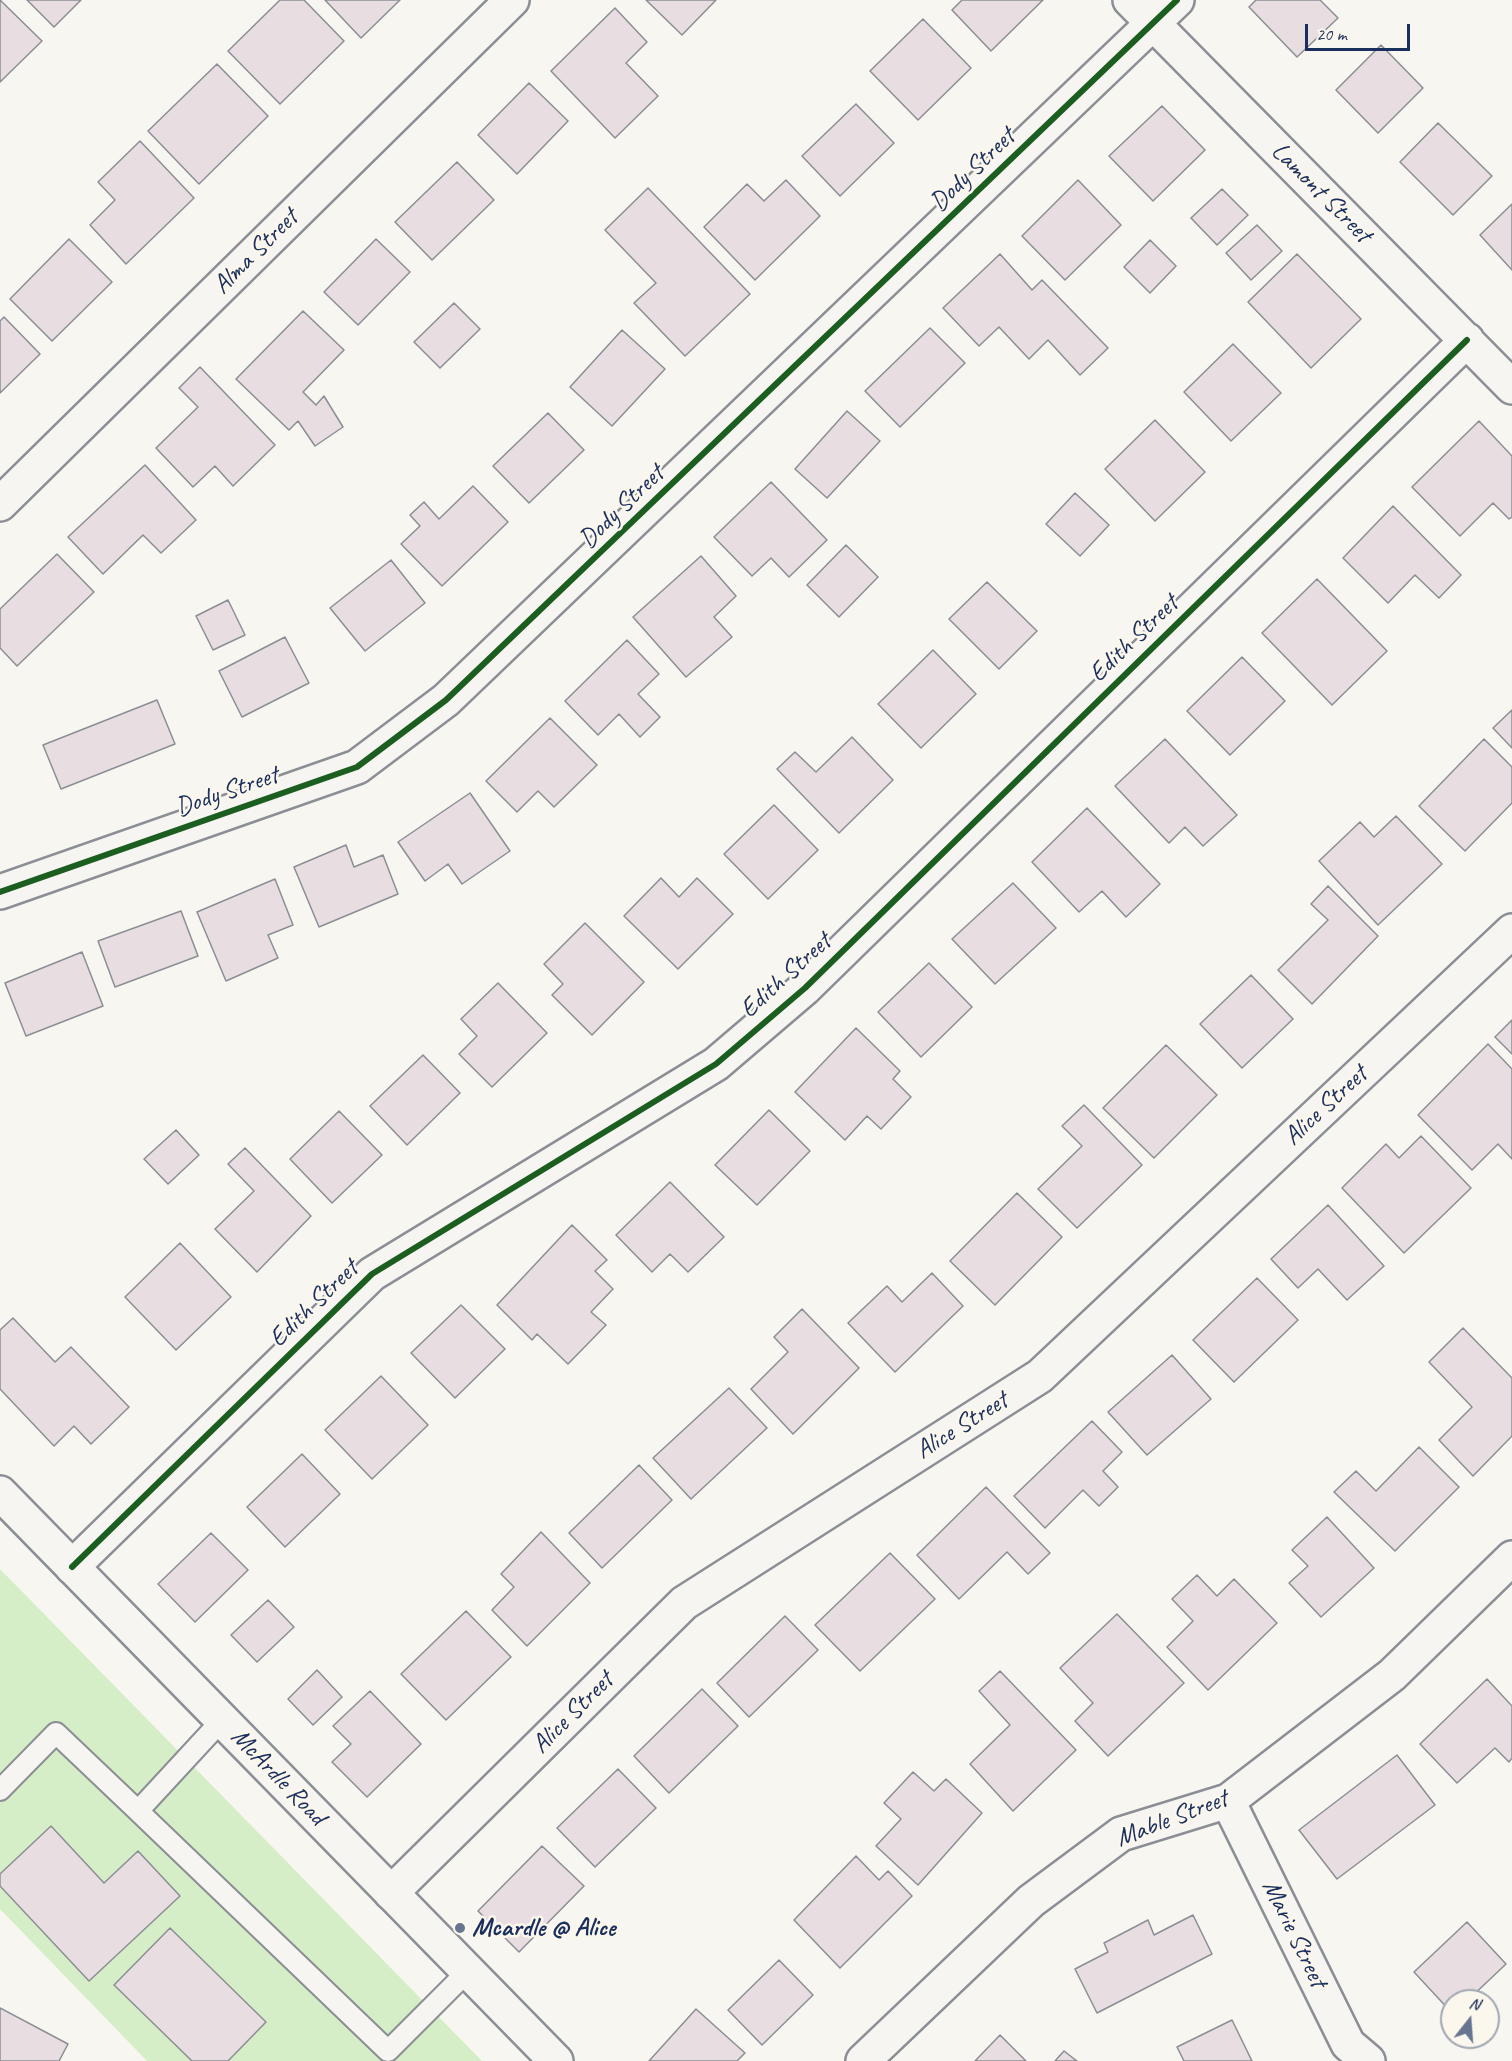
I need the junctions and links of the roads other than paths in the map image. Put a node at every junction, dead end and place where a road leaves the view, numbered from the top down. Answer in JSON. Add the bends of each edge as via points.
{"nodes":[{"id":1,"x":512,"y":0,"type":"edge"},
{"id":2,"x":1130,"y":0,"type":"edge"},
{"id":3,"x":1177,"y":0,"type":"edge"},
{"id":4,"x":1153,"y":24,"type":"junction"},
{"id":5,"x":1467,"y":340,"type":"junction"},
{"id":6,"x":1512,"y":387,"type":"edge"},
{"id":7,"x":0,"y":504,"type":"edge"},
{"id":8,"x":0,"y":892,"type":"edge"},
{"id":9,"x":1512,"y":931,"type":"edge"},
{"id":10,"x":0,"y":1493,"type":"edge"},
{"id":11,"x":1512,"y":1558,"type":"edge"},
{"id":12,"x":72,"y":1567,"type":"junction"},
{"id":13,"x":222,"y":1720,"type":"junction"},
{"id":14,"x":0,"y":1790,"type":"edge"},
{"id":15,"x":1228,"y":1802,"type":"junction"},
{"id":16,"x":138,"y":1811,"type":"junction"},
{"id":17,"x":391,"y":1893,"type":"junction"},
{"id":18,"x":468,"y":1971,"type":"junction"},
{"id":19,"x":556,"y":2061,"type":"edge"},
{"id":20,"x":863,"y":2061,"type":"edge"},
{"id":21,"x":1368,"y":2061,"type":"edge"}],
"edges":[{"from":1,"to":7,"type":"street","name":"Alma Street"},
{"from":2,"to":4,"type":"street","name":"Lamont Street"},
{"from":3,"to":4,"type":"street","name":"Dody Street"},
{"from":4,"to":5,"type":"street","name":"Lamont Street"},
{"from":4,"to":8,"type":"street","name":"Dody Street","via":[[446,700],[357,767]]},
{"from":5,"to":6,"type":"street","name":"Lamont Street"},
{"from":5,"to":12,"type":"street","name":"Edith Street","via":[[806,988],[716,1064],[372,1274]]},
{"from":9,"to":17,"type":"street","name":"Alice Street","via":[[1040,1376],[684,1603]]},
{"from":10,"to":12,"type":"street","name":"McArdle Road"},
{"from":11,"to":15,"type":"street","name":"Mable Street","via":[[1392,1675]]},
{"from":12,"to":13,"type":"street","name":"McArdle Road"},
{"from":13,"to":16,"type":"lane"},
{"from":13,"to":17,"type":"street","name":"McArdle Road"},
{"from":14,"to":16,"type":"lane","via":[[56,1732]]},
{"from":15,"to":20,"type":"street","name":"Mable Street","via":[[1122,1834],[1032,1901]]},
{"from":15,"to":21,"type":"street","name":"Marie Street","via":[[1348,2044]]},
{"from":16,"to":18,"type":"lane","via":[[388,2051]]},
{"from":17,"to":18,"type":"street","name":"McArdle Road"},
{"from":18,"to":19,"type":"street","name":"McArdle Road"}]}
